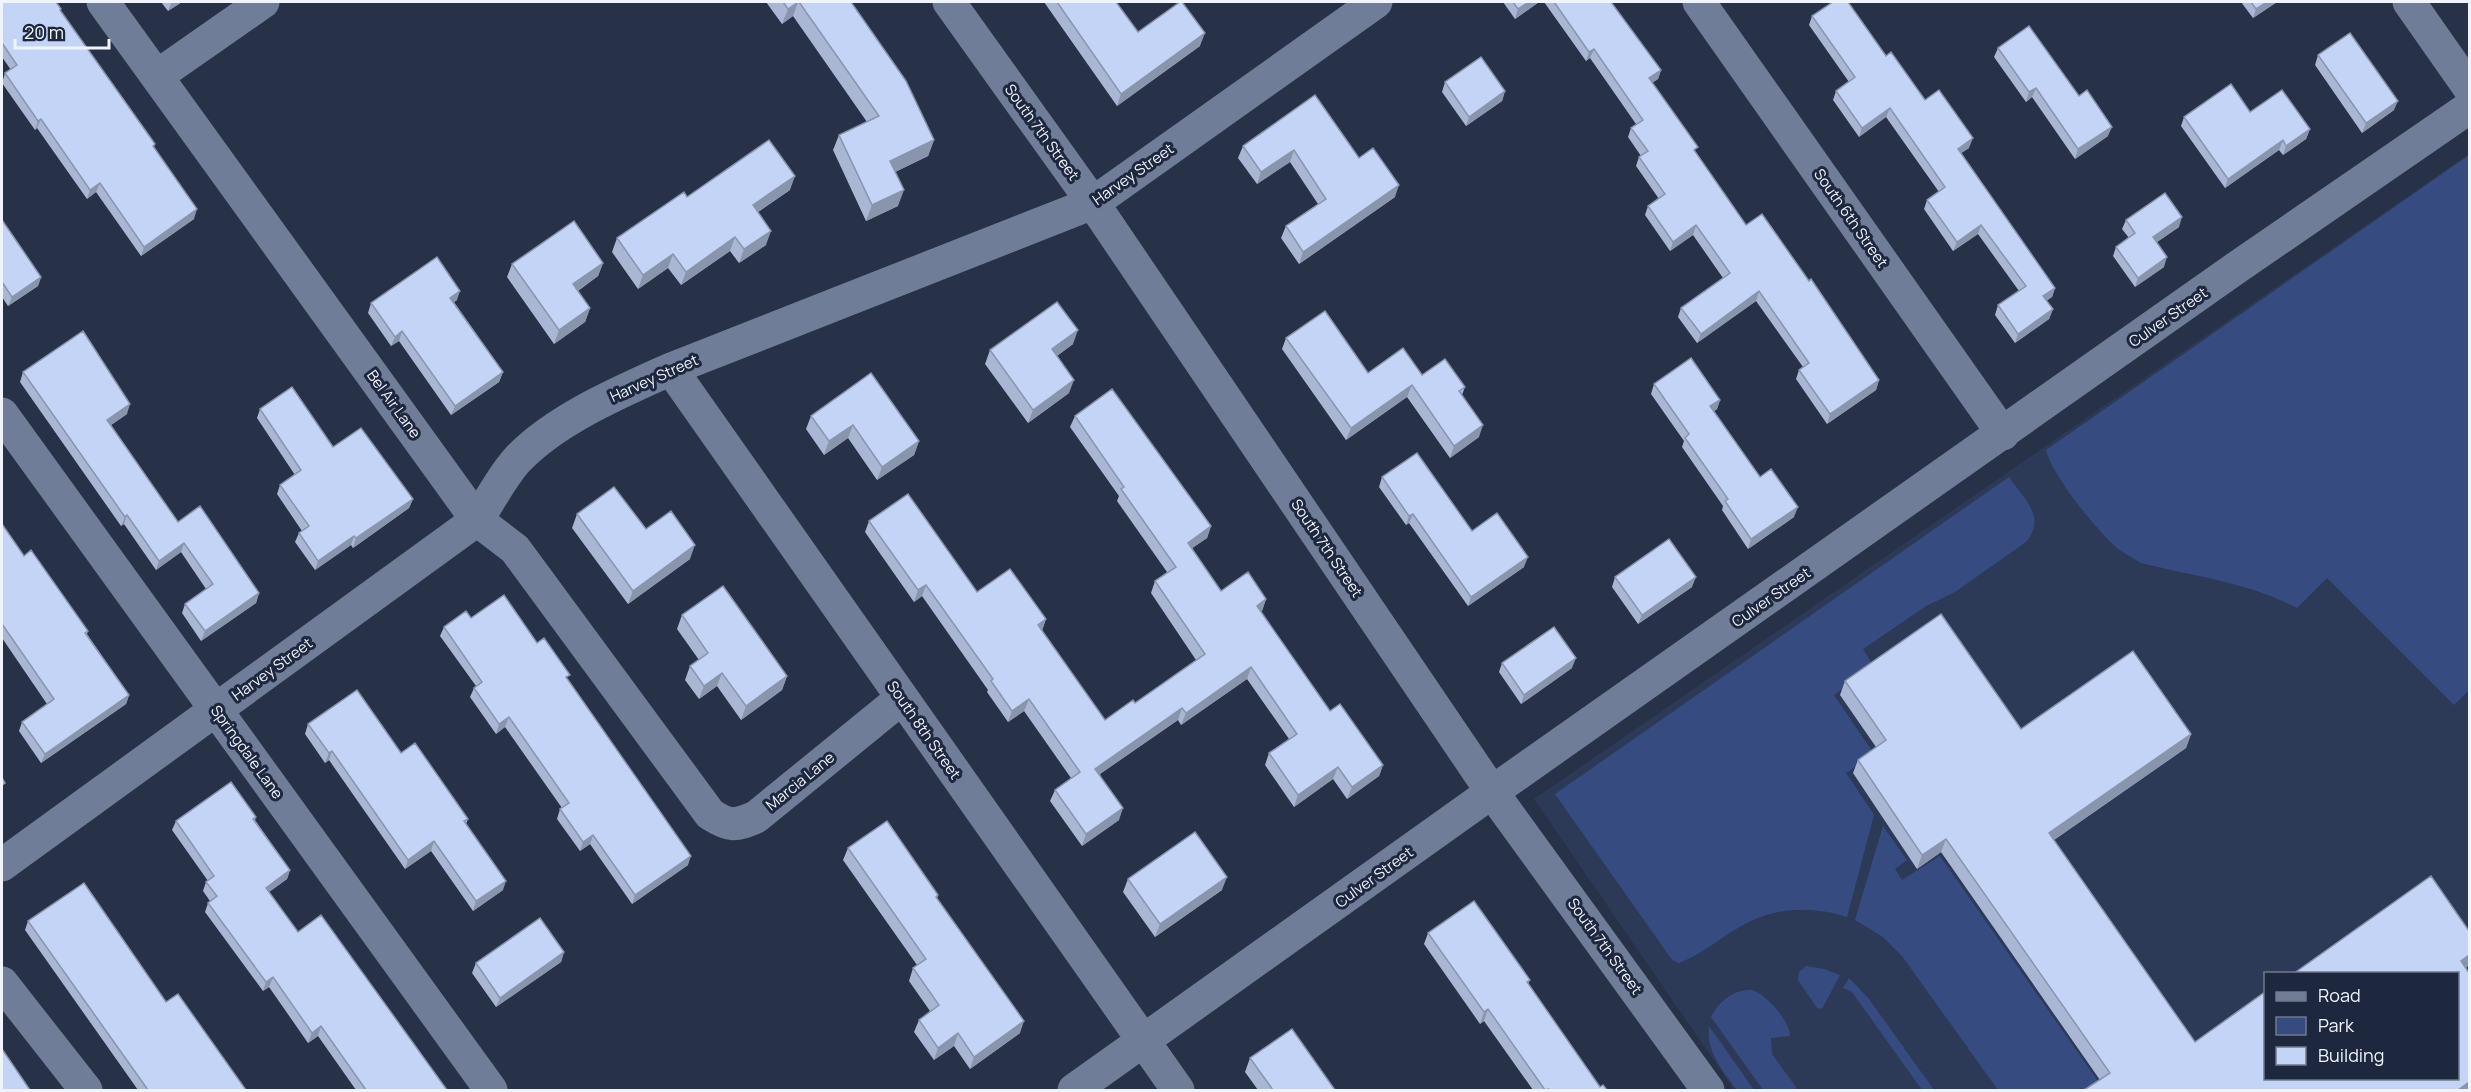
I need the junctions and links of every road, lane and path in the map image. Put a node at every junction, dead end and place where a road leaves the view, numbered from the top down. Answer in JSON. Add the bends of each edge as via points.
{"nodes":[{"id":1,"x":103,"y":2,"type":"edge"},
{"id":2,"x":262,"y":2,"type":"edge"},
{"id":3,"x":949,"y":2,"type":"edge"},
{"id":4,"x":1376,"y":2,"type":"edge"},
{"id":5,"x":1699,"y":2,"type":"edge"},
{"id":6,"x":2409,"y":2,"type":"edge"},
{"id":7,"x":157,"y":76,"type":"junction"},
{"id":8,"x":2469,"y":89,"type":"edge"},
{"id":9,"x":2469,"y":107,"type":"edge"},
{"id":10,"x":1093,"y":203,"type":"junction"},
{"id":11,"x":671,"y":369,"type":"junction"},
{"id":12,"x":2,"y":414,"type":"edge"},
{"id":13,"x":2003,"y":434,"type":"junction"},
{"id":14,"x":477,"y":520,"type":"junction"},
{"id":15,"x":902,"y":698,"type":"junction"},
{"id":16,"x":217,"y":710,"type":"junction"},
{"id":17,"x":1492,"y":792,"type":"junction"},
{"id":18,"x":696,"y":796,"type":"joint"},
{"id":19,"x":2,"y":865,"type":"edge"},
{"id":20,"x":2,"y":983,"type":"edge"},
{"id":21,"x":1144,"y":1042,"type":"junction"},
{"id":22,"x":86,"y":1090,"type":"edge"},
{"id":23,"x":491,"y":1090,"type":"edge"},
{"id":24,"x":1074,"y":1090,"type":"edge"},
{"id":25,"x":1178,"y":1090,"type":"edge"},
{"id":26,"x":1708,"y":1090,"type":"edge"}],
"edges":[{"from":1,"to":7,"type":"street","name":"Bel Air Lane"},
{"from":2,"to":7,"type":"street"},
{"from":3,"to":10,"type":"street","name":"South 7th Street"},
{"from":4,"to":10,"type":"street","name":"Harvey Street"},
{"from":5,"to":13,"type":"street","name":"South 6th Street"},
{"from":6,"to":8,"type":"street"},
{"from":7,"to":14,"type":"street","name":"Bel Air Lane"},
{"from":9,"to":13,"type":"street","name":"Culver Street"},
{"from":10,"to":11,"type":"street","name":"Harvey Street"},
{"from":10,"to":17,"type":"street","name":"South 7th Street"},
{"from":11,"to":14,"type":"street","name":"Harvey Street","via":[[617,393],[542,440],[518,460]]},
{"from":11,"to":15,"type":"street","name":"South 8th Street"},
{"from":12,"to":16,"type":"street","name":"Springdale Lane"},
{"from":13,"to":17,"type":"street","name":"Culver Street"},
{"from":14,"to":16,"type":"street","name":"Harvey Street"},
{"from":14,"to":18,"type":"street","name":"Bel Air Lane","via":[[514,549]]},
{"from":15,"to":18,"type":"street","name":"Marcia Lane","via":[[756,817],[733,825],[723,823]]},
{"from":15,"to":21,"type":"street","name":"South 8th Street"},
{"from":16,"to":19,"type":"street","name":"Harvey Street"},
{"from":16,"to":23,"type":"street","name":"Springdale Lane"},
{"from":17,"to":21,"type":"street","name":"Culver Street"},
{"from":17,"to":26,"type":"street","name":"South 7th Street"},
{"from":20,"to":22,"type":"street"},
{"from":21,"to":24,"type":"street","name":"Culver Street"},
{"from":21,"to":25,"type":"street","name":"South 8th Street"}]}
